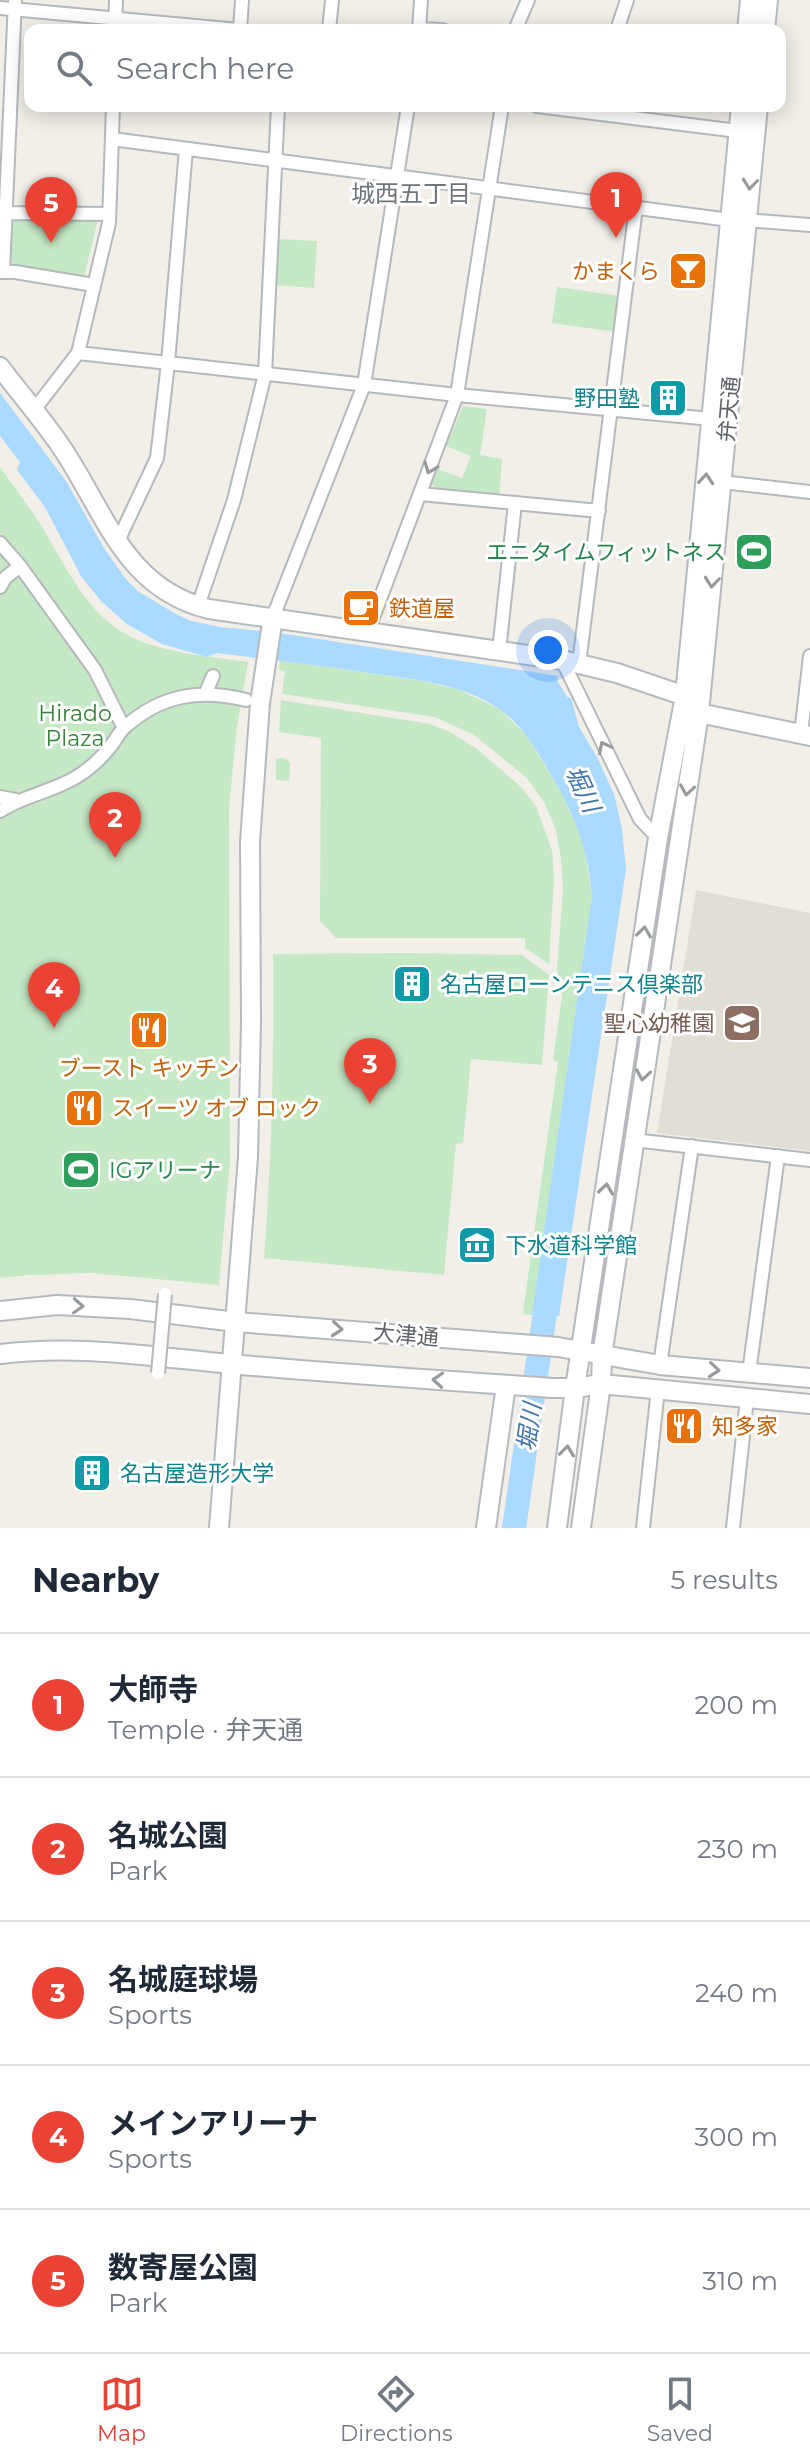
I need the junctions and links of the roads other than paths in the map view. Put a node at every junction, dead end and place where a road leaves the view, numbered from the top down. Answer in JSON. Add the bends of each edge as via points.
{"nodes":[{"id":1,"x":116,"y":0,"type":"edge"},
{"id":2,"x":242,"y":0,"type":"edge"},
{"id":3,"x":332,"y":0,"type":"edge"},
{"id":4,"x":421,"y":0,"type":"edge"},
{"id":5,"x":528,"y":0,"type":"edge"},
{"id":6,"x":627,"y":0,"type":"edge"},
{"id":7,"x":750,"y":0,"type":"edge"},
{"id":8,"x":768,"y":0,"type":"edge"},
{"id":9,"x":15,"y":5,"type":"edge"},
{"id":10,"x":0,"y":8,"type":"edge"},
{"id":11,"x":115,"y":24,"type":"edge"},
{"id":12,"x":240,"y":24,"type":"edge"},
{"id":13,"x":330,"y":24,"type":"edge"},
{"id":14,"x":419,"y":24,"type":"edge"},
{"id":15,"x":518,"y":24,"type":"edge"},
{"id":16,"x":619,"y":24,"type":"edge"},
{"id":17,"x":748,"y":24,"type":"edge"},
{"id":18,"x":766,"y":24,"type":"edge"},
{"id":19,"x":113,"y":112,"type":"edge"},
{"id":20,"x":278,"y":112,"type":"edge"},
{"id":21,"x":407,"y":112,"type":"edge"},
{"id":22,"x":501,"y":112,"type":"edge"},
{"id":23,"x":613,"y":112,"type":"edge"},
{"id":24,"x":740,"y":112,"type":"edge"},
{"id":25,"x":757,"y":112,"type":"edge"},
{"id":26,"x":738,"y":131,"type":"junction"},
{"id":27,"x":112,"y":139,"type":"junction"},
{"id":28,"x":186,"y":149,"type":"junction"},
{"id":29,"x":275,"y":160,"type":"junction"},
{"id":30,"x":397,"y":176,"type":"junction"},
{"id":31,"x":490,"y":188,"type":"junction"},
{"id":32,"x":636,"y":207,"type":"junction"},
{"id":33,"x":6,"y":213,"type":"junction"},
{"id":34,"x":109,"y":214,"type":"junction"},
{"id":35,"x":738,"y":220,"type":"junction"},
{"id":36,"x":810,"y":225,"type":"edge"},
{"id":37,"x":2,"y":272,"type":"edge"},
{"id":38,"x":94,"y":285,"type":"junction"},
{"id":39,"x":78,"y":353,"type":"junction"},
{"id":40,"x":168,"y":363,"type":"junction"},
{"id":41,"x":0,"y":367,"type":"edge"},
{"id":42,"x":265,"y":374,"type":"junction"},
{"id":43,"x":364,"y":385,"type":"junction"},
{"id":44,"x":457,"y":395,"type":"junction"},
{"id":45,"x":34,"y":410,"type":"junction"},
{"id":46,"x":612,"y":410,"type":"junction"},
{"id":47,"x":711,"y":419,"type":"junction"},
{"id":48,"x":722,"y":482,"type":"junction"},
{"id":49,"x":810,"y":492,"type":"edge"},
{"id":50,"x":420,"y":494,"type":"junction"},
{"id":51,"x":515,"y":503,"type":"junction"},
{"id":52,"x":599,"y":511,"type":"junction"},
{"id":53,"x":118,"y":541,"type":"junction"},
{"id":54,"x":0,"y":543,"type":"edge"},
{"id":55,"x":20,"y":566,"type":"junction"},
{"id":56,"x":0,"y":587,"type":"edge"},
{"id":57,"x":198,"y":606,"type":"junction"},
{"id":58,"x":272,"y":623,"type":"junction"},
{"id":59,"x":368,"y":631,"type":"junction"},
{"id":60,"x":499,"y":651,"type":"junction"},
{"id":61,"x":810,"y":656,"type":"edge"},
{"id":62,"x":571,"y":662,"type":"junction"},
{"id":63,"x":213,"y":676,"type":"dead end"},
{"id":64,"x":206,"y":692,"type":"junction"},
{"id":65,"x":685,"y":696,"type":"junction"},
{"id":66,"x":246,"y":700,"type":"dead end"},
{"id":67,"x":699,"y":713,"type":"junction"},
{"id":68,"x":124,"y":728,"type":"junction"},
{"id":69,"x":805,"y":735,"type":"edge"},
{"id":70,"x":0,"y":797,"type":"edge"},
{"id":71,"x":16,"y":800,"type":"junction"},
{"id":72,"x":0,"y":811,"type":"edge"},
{"id":73,"x":658,"y":838,"type":"junction"},
{"id":74,"x":633,"y":1140,"type":"junction"},
{"id":75,"x":692,"y":1146,"type":"junction"},
{"id":76,"x":778,"y":1156,"type":"junction"},
{"id":77,"x":810,"y":1160,"type":"edge"},
{"id":78,"x":165,"y":1294,"type":"dead end"},
{"id":79,"x":0,"y":1311,"type":"edge"},
{"id":80,"x":236,"y":1322,"type":"junction"},
{"id":81,"x":582,"y":1350,"type":"junction"},
{"id":82,"x":0,"y":1354,"type":"edge"},
{"id":83,"x":602,"y":1356,"type":"junction"},
{"id":84,"x":232,"y":1364,"type":"junction"},
{"id":85,"x":660,"y":1365,"type":"junction"},
{"id":86,"x":158,"y":1373,"type":"dead end"},
{"id":87,"x":749,"y":1373,"type":"junction"},
{"id":88,"x":810,"y":1378,"type":"edge"},
{"id":89,"x":601,"y":1384,"type":"junction"},
{"id":90,"x":511,"y":1385,"type":"junction"},
{"id":91,"x":575,"y":1388,"type":"junction"},
{"id":92,"x":658,"y":1389,"type":"junction"},
{"id":93,"x":747,"y":1399,"type":"junction"},
{"id":94,"x":810,"y":1404,"type":"edge"},
{"id":95,"x":219,"y":1528,"type":"edge"},
{"id":96,"x":486,"y":1528,"type":"edge"},
{"id":97,"x":557,"y":1528,"type":"edge"},
{"id":98,"x":581,"y":1528,"type":"edge"},
{"id":99,"x":643,"y":1528,"type":"edge"},
{"id":100,"x":733,"y":1528,"type":"edge"}],
"edges":[{"from":1,"to":11,"type":"street"},
{"from":2,"to":12,"type":"street"},
{"from":3,"to":13,"type":"street"},
{"from":4,"to":14,"type":"street"},
{"from":5,"to":15,"type":"street"},
{"from":6,"to":16,"type":"street"},
{"from":7,"to":17,"type":"street"},
{"from":8,"to":18,"type":"street"},
{"from":9,"to":10,"type":"street"},
{"from":9,"to":11,"type":"street"},
{"from":9,"to":33,"type":"street"},
{"from":19,"to":27,"type":"street"},
{"from":20,"to":29,"type":"street"},
{"from":21,"to":30,"type":"street"},
{"from":22,"to":31,"type":"street"},
{"from":23,"to":26,"type":"street"},
{"from":24,"to":26,"type":"street","name":"弁天通"},
{"from":25,"to":35,"type":"street","name":"弁天通","one_way":true},
{"from":26,"to":35,"type":"street","name":"弁天通"},
{"from":27,"to":28,"type":"street"},
{"from":27,"to":34,"type":"street"},
{"from":28,"to":29,"type":"street"},
{"from":28,"to":40,"type":"street"},
{"from":29,"to":30,"type":"street"},
{"from":29,"to":42,"type":"street"},
{"from":30,"to":31,"type":"street"},
{"from":30,"to":43,"type":"street"},
{"from":31,"to":32,"type":"street"},
{"from":31,"to":44,"type":"street"},
{"from":32,"to":35,"type":"street"},
{"from":32,"to":46,"type":"street"},
{"from":33,"to":34,"type":"street"},
{"from":33,"to":37,"type":"street"},
{"from":34,"to":38,"type":"street"},
{"from":35,"to":36,"type":"street"},
{"from":35,"to":47,"type":"street","name":"弁天通"},
{"from":35,"to":48,"type":"street","name":"弁天通"},
{"from":37,"to":38,"type":"street"},
{"from":38,"to":39,"type":"street"},
{"from":39,"to":40,"type":"street"},
{"from":39,"to":45,"type":"street"},
{"from":40,"to":42,"type":"street"},
{"from":40,"to":53,"type":"street","via":[[157,458]]},
{"from":41,"to":45,"type":"street"},
{"from":42,"to":43,"type":"street"},
{"from":42,"to":57,"type":"street","via":[[234,500]]},
{"from":43,"to":44,"type":"street"},
{"from":43,"to":58,"type":"street"},
{"from":44,"to":46,"type":"street"},
{"from":44,"to":50,"type":"street","one_way":true},
{"from":45,"to":53,"type":"street"},
{"from":46,"to":47,"type":"street"},
{"from":46,"to":52,"type":"street"},
{"from":65,"to":47,"type":"street","name":"弁天通","one_way":true},
{"from":48,"to":49,"type":"street"},
{"from":48,"to":67,"type":"street","name":"弁天通","one_way":true},
{"from":50,"to":51,"type":"street"},
{"from":50,"to":59,"type":"street"},
{"from":51,"to":52,"type":"street"},
{"from":51,"to":60,"type":"street"},
{"from":52,"to":62,"type":"street"},
{"from":53,"to":57,"type":"street","via":[[132,564],[157,586]]},
{"from":54,"to":55,"type":"street"},
{"from":55,"to":56,"type":"street"},
{"from":55,"to":68,"type":"street","via":[[95,670]]},
{"from":57,"to":58,"type":"street"},
{"from":58,"to":59,"type":"street"},
{"from":58,"to":80,"type":"street","via":[[260,703],[250,847],[251,1093]]},
{"from":59,"to":60,"type":"street"},
{"from":60,"to":62,"type":"street"},
{"from":61,"to":69,"type":"street"},
{"from":62,"to":65,"type":"street"},
{"from":73,"to":62,"type":"street","one_way":true,"via":[[640,819]]},
{"from":63,"to":64,"type":"street"},
{"from":64,"to":66,"type":"street"},
{"from":64,"to":68,"type":"street","via":[[172,698]]},
{"from":65,"to":67,"type":"street"},
{"from":65,"to":73,"type":"street","name":"弁天通"},
{"from":67,"to":69,"type":"street"},
{"from":67,"to":74,"type":"street","name":"弁天通","one_way":true},
{"from":68,"to":71,"type":"street","via":[[81,774],[53,790]]},
{"from":70,"to":71,"type":"street"},
{"from":71,"to":72,"type":"street"},
{"from":81,"to":73,"type":"street","name":"弁天通","one_way":true},
{"from":74,"to":75,"type":"street"},
{"from":74,"to":83,"type":"street","name":"弁天通"},
{"from":75,"to":76,"type":"street"},
{"from":75,"to":85,"type":"street"},
{"from":76,"to":77,"type":"street"},
{"from":76,"to":87,"type":"street"},
{"from":78,"to":86,"type":"street","bridge":true},
{"from":79,"to":80,"type":"street","name":"大津通","one_way":true,"via":[[57,1305]]},
{"from":80,"to":81,"type":"street","name":"大津通","one_way":true},
{"from":80,"to":84,"type":"street"},
{"from":81,"to":83,"type":"street","name":"大津通"},
{"from":81,"to":91,"type":"street","name":"弁天通"},
{"from":82,"to":84,"type":"street","name":"大津通","via":[[72,1350]]},
{"from":83,"to":85,"type":"street","name":"大津通"},
{"from":83,"to":89,"type":"street","name":"弁天通"},
{"from":90,"to":84,"type":"street","name":"大津通","one_way":true},
{"from":84,"to":95,"type":"street"},
{"from":85,"to":87,"type":"street","name":"大津通","one_way":true},
{"from":87,"to":88,"type":"street","name":"大津通"},
{"from":89,"to":91,"type":"street","name":"大津通"},
{"from":89,"to":92,"type":"street","name":"大津通"},
{"from":89,"to":98,"type":"street","name":"弁天通"},
{"from":90,"to":91,"type":"street","name":"大津通"},
{"from":90,"to":96,"type":"street"},
{"from":97,"to":91,"type":"street","name":"弁天通","one_way":true},
{"from":92,"to":93,"type":"street","name":"大津通"},
{"from":92,"to":99,"type":"street"},
{"from":93,"to":94,"type":"street","name":"大津通"},
{"from":93,"to":100,"type":"street"}]}
